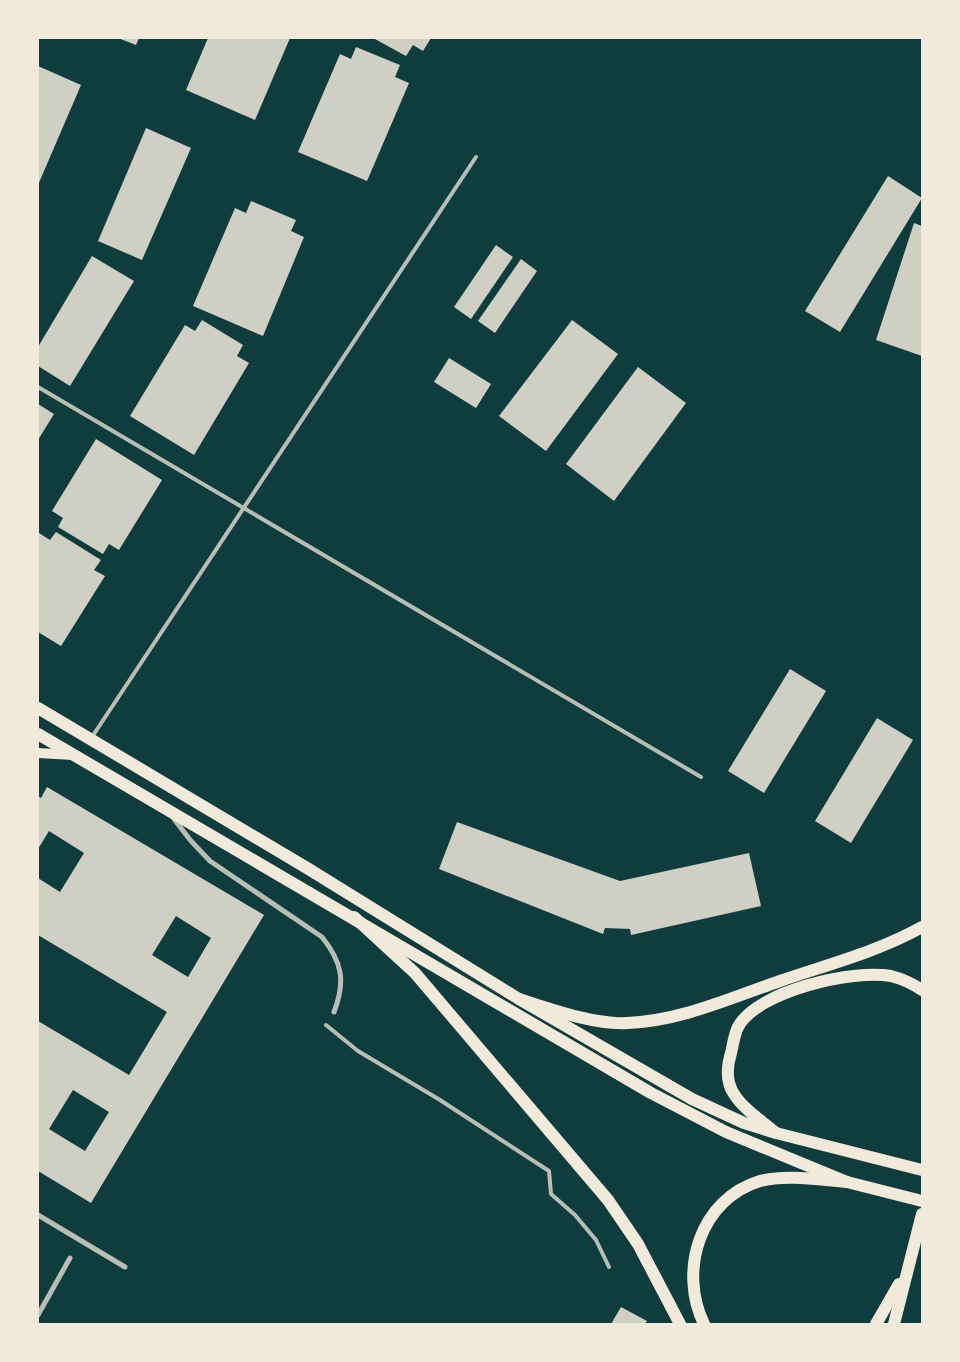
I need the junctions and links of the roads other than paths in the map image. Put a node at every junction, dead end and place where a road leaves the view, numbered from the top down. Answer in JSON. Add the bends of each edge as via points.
{"nodes":[{"id":1,"x":476,"y":157,"type":"dead end"},
{"id":2,"x":38,"y":387,"type":"edge"},
{"id":3,"x":246,"y":507,"type":"junction"},
{"id":4,"x":38,"y":708,"type":"edge"},
{"id":5,"x":38,"y":734,"type":"edge"},
{"id":6,"x":90,"y":741,"type":"junction"},
{"id":7,"x":38,"y":753,"type":"edge"},
{"id":8,"x":73,"y":755,"type":"junction"},
{"id":9,"x":700,"y":776,"type":"dead end"},
{"id":10,"x":166,"y":808,"type":"junction"},
{"id":11,"x":354,"y":917,"type":"junction"},
{"id":12,"x":922,"y":927,"type":"edge"},
{"id":13,"x":922,"y":990,"type":"edge"},
{"id":14,"x":519,"y":999,"type":"junction"},
{"id":15,"x":334,"y":1012,"type":"dead end"},
{"id":16,"x":326,"y":1026,"type":"dead end"},
{"id":17,"x":776,"y":1133,"type":"junction"},
{"id":18,"x":922,"y":1170,"type":"edge"},
{"id":19,"x":847,"y":1182,"type":"junction"},
{"id":20,"x":922,"y":1201,"type":"edge"},
{"id":21,"x":922,"y":1214,"type":"edge"},
{"id":22,"x":38,"y":1215,"type":"edge"},
{"id":23,"x":70,"y":1258,"type":"dead end"},
{"id":24,"x":910,"y":1261,"type":"junction"},
{"id":25,"x":125,"y":1267,"type":"dead end"},
{"id":26,"x":609,"y":1267,"type":"dead end"},
{"id":27,"x":38,"y":1315,"type":"edge"},
{"id":28,"x":680,"y":1324,"type":"edge"},
{"id":29,"x":704,"y":1324,"type":"edge"},
{"id":30,"x":876,"y":1324,"type":"edge"},
{"id":31,"x":894,"y":1324,"type":"edge"}],
"edges":[{"from":1,"to":3,"type":"lane"},
{"from":2,"to":3,"type":"lane"},
{"from":3,"to":6,"type":"lane"},
{"from":3,"to":9,"type":"lane"},
{"from":4,"to":6,"type":"main road"},
{"from":5,"to":8,"type":"main road"},
{"from":6,"to":14,"type":"main road","via":[[307,868]]},
{"from":7,"to":8,"type":"main road"},
{"from":8,"to":10,"type":"main road"},
{"from":10,"to":11,"type":"main road"},
{"from":10,"to":15,"type":"street","via":[[210,861],[322,937],[336,954],[341,973],[339,1000]]},
{"from":11,"to":19,"type":"main road","via":[[651,1093],[726,1132]]},
{"from":11,"to":28,"type":"main road","via":[[415,973],[608,1200],[638,1244]]},
{"from":12,"to":14,"type":"main road","via":[[898,941],[843,962],[685,1015],[626,1024],[568,1015]]},
{"from":13,"to":17,"type":"main road","via":[[891,976],[848,976],[818,982],[756,1008],[738,1027],[728,1060],[728,1076],[734,1094]]},
{"from":14,"to":17,"type":"main road","via":[[692,1099],[744,1123]]},
{"from":16,"to":26,"type":"lane","via":[[358,1051],[549,1170],[551,1194],[586,1226]]},
{"from":17,"to":18,"type":"main road"},
{"from":19,"to":20,"type":"main road"},
{"from":19,"to":29,"type":"main road","via":[[791,1178],[761,1181],[735,1192],[713,1214],[699,1240],[692,1270],[695,1300]]},
{"from":21,"to":24,"type":"main road"},
{"from":22,"to":25,"type":"street"},
{"from":23,"to":27,"type":"street"},
{"from":24,"to":30,"type":"main road"},
{"from":24,"to":31,"type":"main road"}]}
